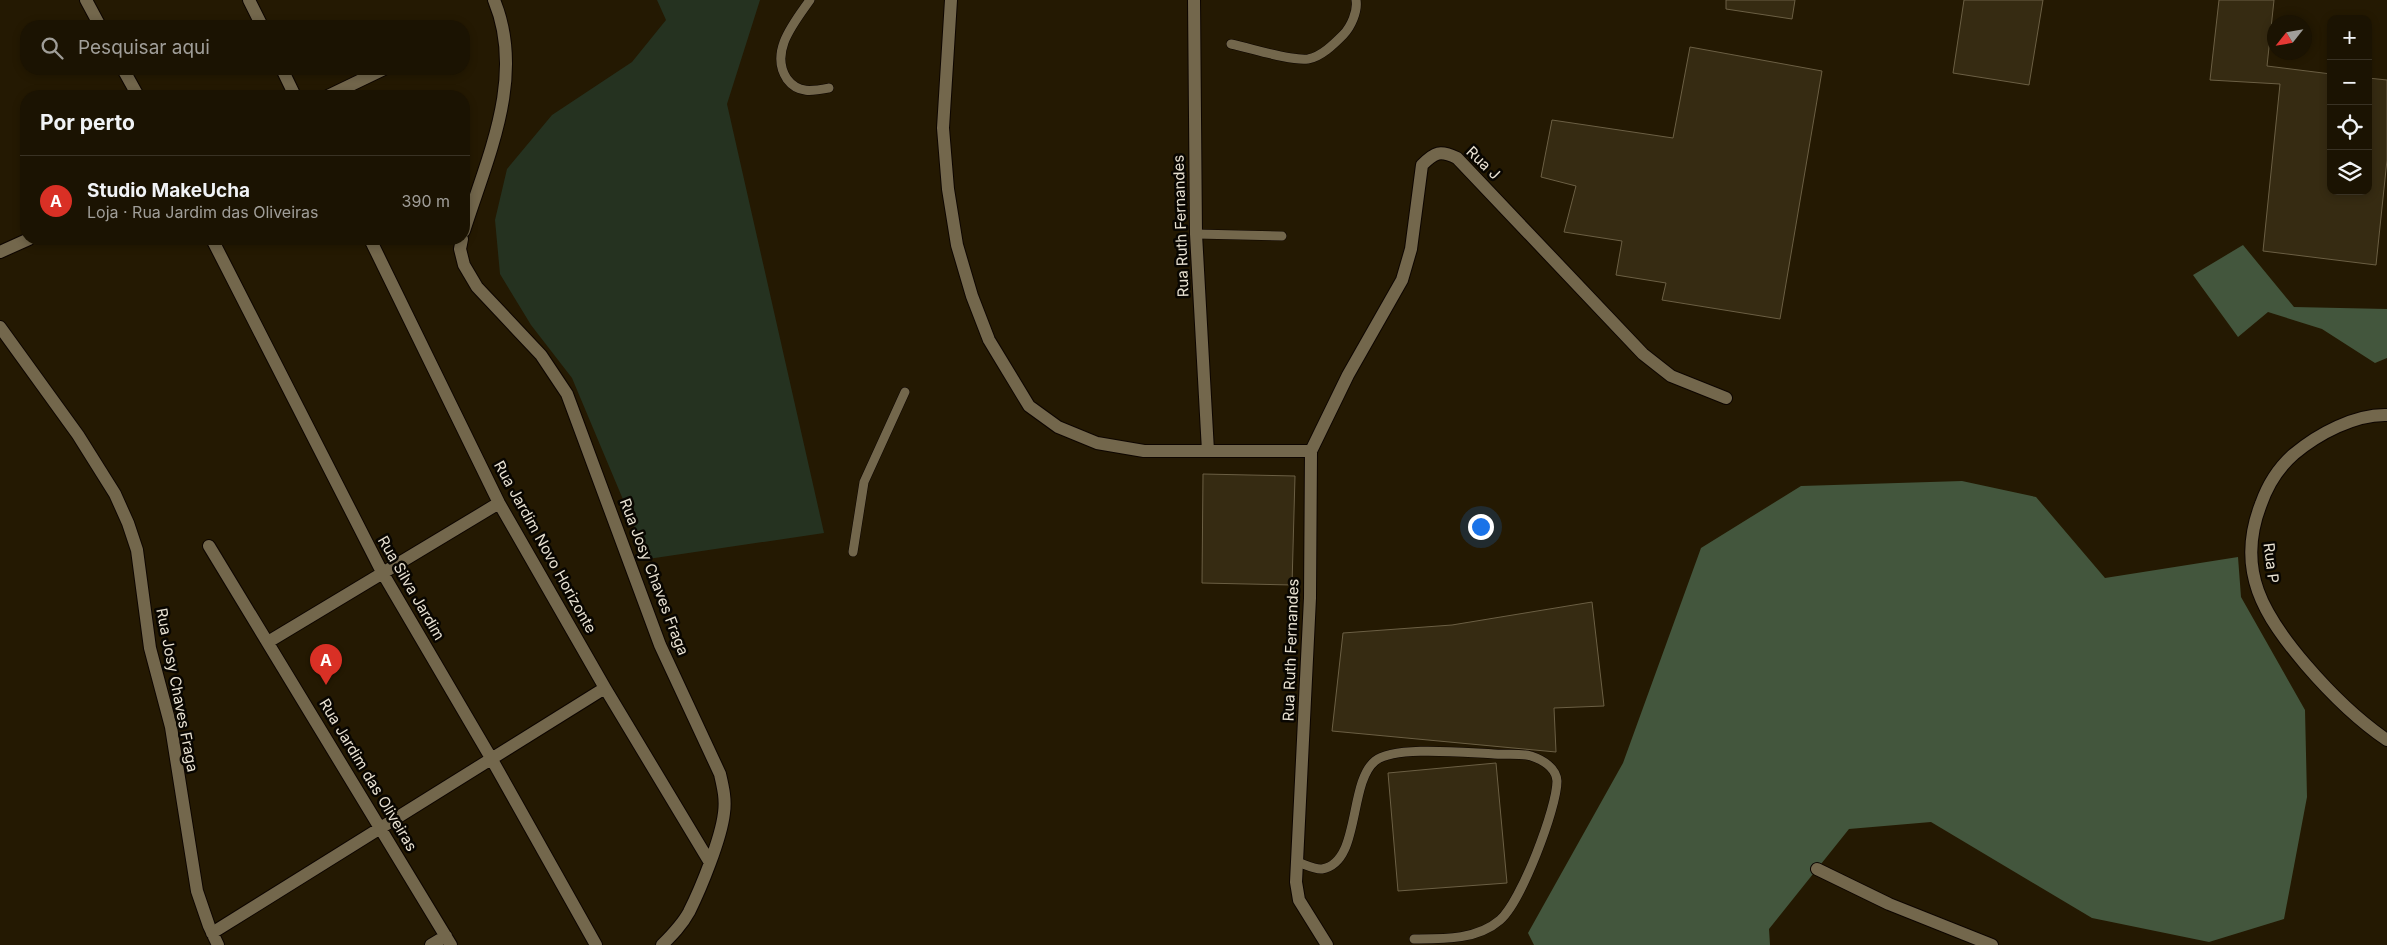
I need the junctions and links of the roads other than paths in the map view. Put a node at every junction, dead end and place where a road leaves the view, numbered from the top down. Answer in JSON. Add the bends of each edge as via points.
{"nodes":[{"id":1,"x":86,"y":0,"type":"edge"},
{"id":2,"x":249,"y":0,"type":"edge"},
{"id":3,"x":494,"y":0,"type":"edge"},
{"id":4,"x":810,"y":0,"type":"edge"},
{"id":5,"x":951,"y":0,"type":"edge"},
{"id":6,"x":1194,"y":0,"type":"edge"},
{"id":7,"x":1356,"y":0,"type":"edge"},
{"id":8,"x":97,"y":20,"type":"edge"},
{"id":9,"x":259,"y":20,"type":"edge"},
{"id":10,"x":1231,"y":44,"type":"dead end"},
{"id":11,"x":126,"y":75,"type":"edge"},
{"id":12,"x":285,"y":75,"type":"edge"},
{"id":13,"x":372,"y":75,"type":"edge"},
{"id":14,"x":829,"y":88,"type":"dead end"},
{"id":15,"x":135,"y":90,"type":"edge"},
{"id":16,"x":292,"y":90,"type":"edge"},
{"id":17,"x":340,"y":90,"type":"edge"},
{"id":18,"x":470,"y":213,"type":"edge"},
{"id":19,"x":1196,"y":234,"type":"junction"},
{"id":20,"x":1282,"y":236,"type":"dead end"},
{"id":21,"x":20,"y":243,"type":"edge"},
{"id":22,"x":215,"y":245,"type":"edge"},
{"id":23,"x":373,"y":245,"type":"edge"},
{"id":24,"x":461,"y":245,"type":"edge"},
{"id":25,"x":0,"y":252,"type":"edge"},
{"id":26,"x":0,"y":327,"type":"edge"},
{"id":27,"x":905,"y":392,"type":"dead end"},
{"id":28,"x":1726,"y":398,"type":"dead end"},
{"id":29,"x":2387,"y":416,"type":"edge"},
{"id":30,"x":1208,"y":451,"type":"junction"},
{"id":31,"x":1311,"y":451,"type":"junction"},
{"id":32,"x":499,"y":503,"type":"junction"},
{"id":33,"x":209,"y":546,"type":"dead end"},
{"id":34,"x":853,"y":552,"type":"dead end"},
{"id":35,"x":382,"y":572,"type":"junction"},
{"id":36,"x":268,"y":642,"type":"junction"},
{"id":37,"x":605,"y":688,"type":"junction"},
{"id":38,"x":2387,"y":740,"type":"edge"},
{"id":39,"x":491,"y":758,"type":"junction"},
{"id":40,"x":381,"y":827,"type":"junction"},
{"id":41,"x":709,"y":861,"type":"junction"},
{"id":42,"x":1297,"y":862,"type":"junction"},
{"id":43,"x":1817,"y":869,"type":"dead end"},
{"id":44,"x":212,"y":933,"type":"junction"},
{"id":45,"x":1414,"y":939,"type":"dead end"},
{"id":46,"x":449,"y":941,"type":"edge"},
{"id":47,"x":218,"y":945,"type":"edge"},
{"id":48,"x":431,"y":945,"type":"edge"},
{"id":49,"x":596,"y":945,"type":"edge"},
{"id":50,"x":662,"y":945,"type":"edge"},
{"id":51,"x":1327,"y":945,"type":"edge"},
{"id":52,"x":1992,"y":945,"type":"edge"}],
"edges":[{"from":1,"to":8,"type":"street"},
{"from":2,"to":9,"type":"street"},
{"from":3,"to":18,"type":"street","via":[[502,18],[506,58],[499,126]]},
{"from":4,"to":14,"type":"lane","via":[[792,25],[779,55],[781,70],[792,85],[808,92]]},
{"from":5,"to":30,"type":"street","via":[[942,128],[948,189],[957,245],[972,296],[997,354],[1029,406],[1058,427],[1097,443],[1144,450]]},
{"from":6,"to":19,"type":"street","name":"Rua Ruth Fernandes"},
{"from":7,"to":10,"type":"lane","via":[[1357,7],[1347,31],[1330,48],[1308,58]]},
{"from":11,"to":15,"type":"street"},
{"from":12,"to":16,"type":"street"},
{"from":13,"to":17,"type":"street"},
{"from":19,"to":20,"type":"lane"},
{"from":19,"to":30,"type":"street","name":"Rua Ruth Fernandes"},
{"from":21,"to":25,"type":"street"},
{"from":22,"to":35,"type":"street","name":"Rua Silva Jardim"},
{"from":23,"to":32,"type":"street","name":"Rua Jardim Novo Horizonte"},
{"from":24,"to":41,"type":"street","name":"Rua Josy Chaves Fraga","via":[[464,265],[477,287],[541,355],[567,394],[660,645],[720,774],[725,796],[724,814]]},
{"from":26,"to":44,"type":"street","name":"Rua Josy Chaves Fraga","via":[[78,435],[115,494],[128,522],[137,550],[150,648],[171,727],[190,857],[197,891]]},
{"from":27,"to":34,"type":"lane","via":[[864,482]]},
{"from":28,"to":31,"type":"street","name":"Rua J","via":[[1671,376],[1643,354],[1457,158],[1445,152],[1436,154],[1422,165],[1410,250],[1402,280],[1348,375]]},
{"from":29,"to":38,"type":"street","name":"Rua P","via":[[2355,420],[2304,445],[2281,466],[2266,491],[2256,516],[2252,539],[2253,574],[2263,605],[2280,634],[2328,690],[2362,723]]},
{"from":30,"to":31,"type":"street"},
{"from":31,"to":42,"type":"street","name":"Rua Ruth Fernandes","via":[[1310,607]]},
{"from":32,"to":35,"type":"street"},
{"from":32,"to":37,"type":"street","name":"Rua Jardim Novo Horizonte"},
{"from":33,"to":36,"type":"street","name":"Rua Jardim das Oliveiras"},
{"from":35,"to":36,"type":"street"},
{"from":35,"to":39,"type":"street","name":"Rua Silva Jardim"},
{"from":36,"to":40,"type":"street","name":"Rua Jardim das Oliveiras"},
{"from":37,"to":39,"type":"street"},
{"from":37,"to":41,"type":"street","name":"Rua Jardim Novo Horizonte"},
{"from":39,"to":40,"type":"street"},
{"from":39,"to":49,"type":"street","name":"Rua Silva Jardim"},
{"from":40,"to":44,"type":"street"},
{"from":40,"to":46,"type":"street","name":"Rua Jardim das Oliveiras"},
{"from":41,"to":50,"type":"street","name":"Rua Josy Chaves Fraga","via":[[688,912]]},
{"from":42,"to":45,"type":"lane","via":[[1321,869],[1333,865],[1342,854],[1352,829],[1364,775],[1375,761],[1394,755],[1438,751],[1530,756],[1545,763],[1554,771],[1557,780],[1553,809],[1517,894],[1502,919],[1471,934],[1448,939]]},
{"from":42,"to":51,"type":"street","name":"Rua Ruth Fernandes","via":[[1299,900]]},
{"from":43,"to":52,"type":"street","via":[[1890,904]]},
{"from":44,"to":47,"type":"street","name":"Rua Josy Chaves Fraga"},
{"from":46,"to":48,"type":"street"}]}
